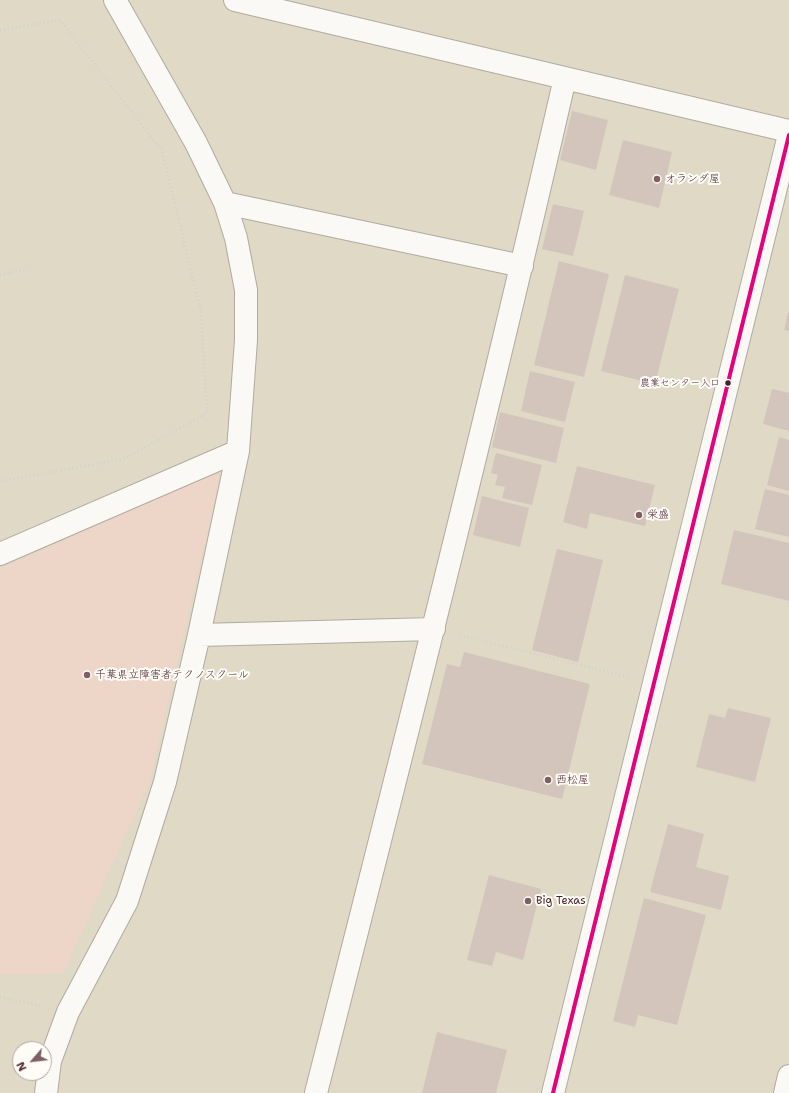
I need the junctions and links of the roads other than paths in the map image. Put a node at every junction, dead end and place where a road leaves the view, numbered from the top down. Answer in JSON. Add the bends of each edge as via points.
{"nodes":[{"id":1,"x":115,"y":0,"type":"edge"},
{"id":2,"x":235,"y":0,"type":"edge"},
{"id":3,"x":565,"y":78,"type":"junction"},
{"id":4,"x":789,"y":131,"type":"edge"},
{"id":5,"x":789,"y":135,"type":"edge"},
{"id":6,"x":225,"y":203,"type":"junction"},
{"id":7,"x":522,"y":266,"type":"junction"},
{"id":8,"x":238,"y":451,"type":"junction"},
{"id":9,"x":0,"y":554,"type":"edge"},
{"id":10,"x":434,"y":629,"type":"junction"},
{"id":11,"x":199,"y":635,"type":"junction"},
{"id":12,"x":789,"y":1076,"type":"edge"},
{"id":13,"x":46,"y":1093,"type":"edge"},
{"id":14,"x":316,"y":1093,"type":"edge"},
{"id":15,"x":553,"y":1093,"type":"edge"},
{"id":16,"x":785,"y":1093,"type":"edge"}],
"edges":[{"from":1,"to":6,"type":"street","via":[[196,142]]},
{"from":2,"to":3,"type":"street"},
{"from":3,"to":4,"type":"street"},
{"from":3,"to":7,"type":"street"},
{"from":5,"to":15,"type":"street"},
{"from":6,"to":7,"type":"street"},
{"from":6,"to":8,"type":"street","via":[[236,238],[246,290],[246,340]]},
{"from":7,"to":10,"type":"street"},
{"from":8,"to":9,"type":"street"},
{"from":8,"to":11,"type":"street"},
{"from":10,"to":11,"type":"street"},
{"from":10,"to":14,"type":"street"},
{"from":11,"to":13,"type":"street","via":[[165,782],[127,901],[68,1012],[50,1060]]},
{"from":12,"to":16,"type":"street"}]}
